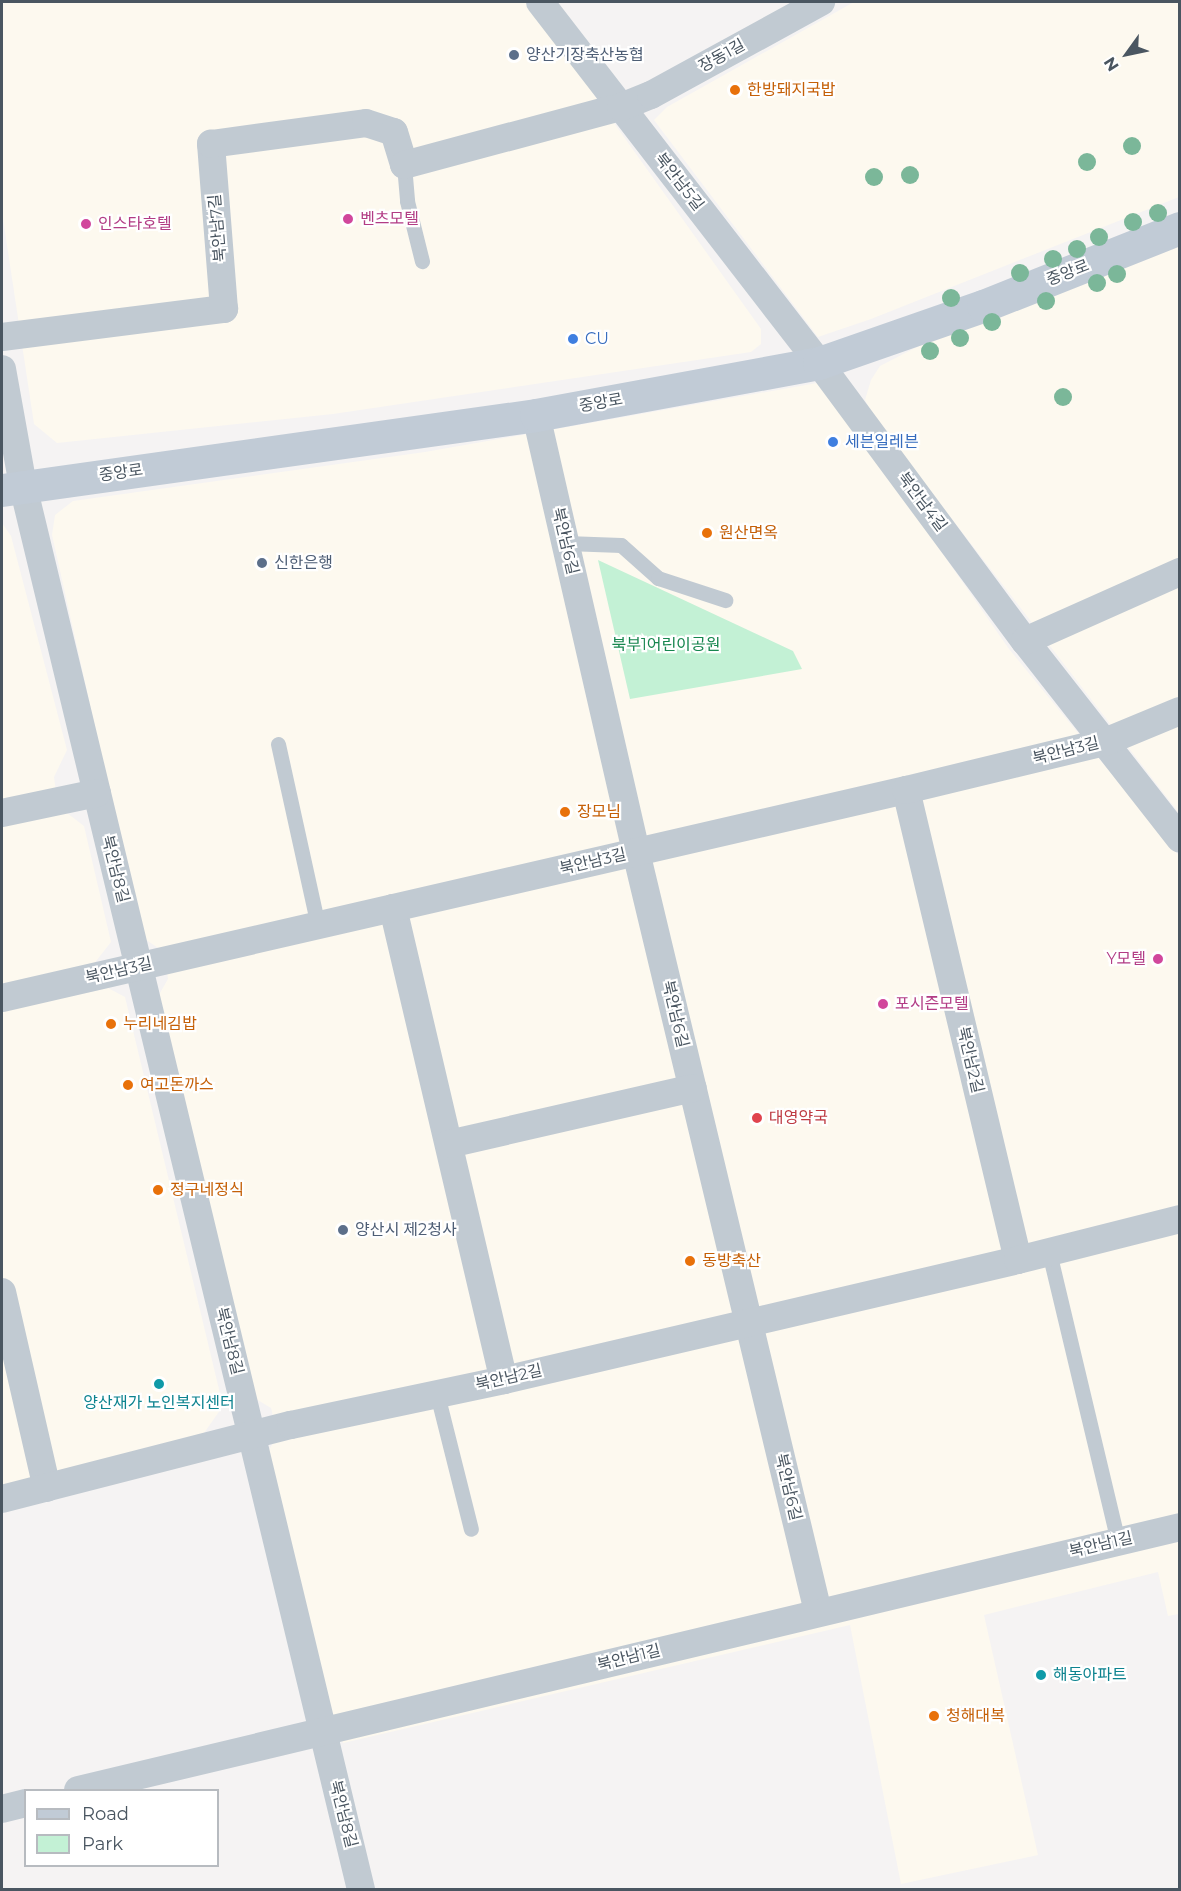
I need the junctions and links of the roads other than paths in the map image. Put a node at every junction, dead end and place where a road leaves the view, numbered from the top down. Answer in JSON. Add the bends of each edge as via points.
{"nodes":[{"id":1,"x":540,"y":2,"type":"edge"},
{"id":2,"x":821,"y":2,"type":"edge"},
{"id":3,"x":621,"y":107,"type":"junction"},
{"id":4,"x":404,"y":165,"type":"junction"},
{"id":5,"x":1179,"y":228,"type":"edge"},
{"id":6,"x":422,"y":261,"type":"dead end"},
{"id":7,"x":2,"y":337,"type":"edge"},
{"id":8,"x":819,"y":363,"type":"junction"},
{"id":9,"x":2,"y":369,"type":"edge"},
{"id":10,"x":536,"y":415,"type":"junction"},
{"id":11,"x":11,"y":472,"type":"edge"},
{"id":12,"x":566,"y":543,"type":"junction"},
{"id":13,"x":1179,"y":572,"type":"edge"},
{"id":14,"x":725,"y":600,"type":"dead end"},
{"id":15,"x":1025,"y":641,"type":"junction"},
{"id":16,"x":1179,"y":711,"type":"edge"},
{"id":17,"x":1105,"y":742,"type":"junction"},
{"id":18,"x":278,"y":744,"type":"dead end"},
{"id":19,"x":906,"y":790,"type":"junction"},
{"id":20,"x":97,"y":793,"type":"junction"},
{"id":21,"x":2,"y":813,"type":"edge"},
{"id":22,"x":1179,"y":839,"type":"edge"},
{"id":23,"x":636,"y":852,"type":"junction"},
{"id":24,"x":393,"y":908,"type":"junction"},
{"id":25,"x":318,"y":926,"type":"junction"},
{"id":26,"x":139,"y":967,"type":"junction"},
{"id":27,"x":2,"y":998,"type":"edge"},
{"id":28,"x":693,"y":1088,"type":"junction"},
{"id":29,"x":449,"y":1144,"type":"junction"},
{"id":30,"x":1179,"y":1219,"type":"edge"},
{"id":31,"x":1049,"y":1252,"type":"junction"},
{"id":32,"x":1018,"y":1260,"type":"junction"},
{"id":33,"x":2,"y":1292,"type":"edge"},
{"id":34,"x":749,"y":1323,"type":"junction"},
{"id":35,"x":504,"y":1380,"type":"junction"},
{"id":36,"x":437,"y":1394,"type":"junction"},
{"id":37,"x":252,"y":1437,"type":"junction"},
{"id":38,"x":47,"y":1488,"type":"junction"},
{"id":39,"x":2,"y":1499,"type":"edge"},
{"id":40,"x":1179,"y":1527,"type":"edge"},
{"id":41,"x":471,"y":1529,"type":"dead end"},
{"id":42,"x":1118,"y":1541,"type":"junction"},
{"id":43,"x":818,"y":1612,"type":"junction"},
{"id":44,"x":323,"y":1732,"type":"junction"},
{"id":45,"x":86,"y":1789,"type":"edge"},
{"id":46,"x":24,"y":1804,"type":"edge"},
{"id":47,"x":2,"y":1809,"type":"edge"},
{"id":48,"x":362,"y":1890,"type":"edge"}],
"edges":[{"from":1,"to":3,"type":"street","name":"북안남5길"},
{"from":2,"to":3,"type":"street","name":"장동1길","via":[[651,95]]},
{"from":3,"to":4,"type":"street","name":"장동1길"},
{"from":3,"to":8,"type":"street","name":"북안남5길"},
{"from":4,"to":6,"type":"lane","via":[[407,201]]},
{"from":4,"to":7,"type":"street","name":"북안남7길","via":[[394,132],[366,123],[211,144],[224,309]]},
{"from":5,"to":8,"type":"main road","name":"중앙로","via":[[983,306]]},
{"from":8,"to":10,"type":"main road","name":"중앙로"},
{"from":8,"to":15,"type":"street","name":"북안남4길"},
{"from":9,"to":11,"type":"street"},
{"from":10,"to":11,"type":"main road","name":"중앙로"},
{"from":10,"to":12,"type":"street","name":"북안남6길"},
{"from":11,"to":20,"type":"street","name":"북안남8길"},
{"from":12,"to":14,"type":"lane","via":[[621,545],[658,578]]},
{"from":12,"to":23,"type":"street","name":"북안남6길"},
{"from":13,"to":15,"type":"street"},
{"from":15,"to":17,"type":"street","name":"북안남4길"},
{"from":16,"to":17,"type":"street","name":"북안남3길"},
{"from":17,"to":19,"type":"street","name":"북안남3길"},
{"from":17,"to":22,"type":"street","name":"북안남4길"},
{"from":18,"to":25,"type":"lane"},
{"from":19,"to":23,"type":"street","name":"북안남3길"},
{"from":19,"to":32,"type":"street","name":"북안남2길"},
{"from":20,"to":21,"type":"street"},
{"from":20,"to":26,"type":"street","name":"북안남8길"},
{"from":23,"to":24,"type":"street","name":"북안남3길"},
{"from":23,"to":28,"type":"street","name":"북안남6길"},
{"from":24,"to":25,"type":"street","name":"북안남3길"},
{"from":24,"to":29,"type":"street"},
{"from":25,"to":26,"type":"street","name":"북안남3길"},
{"from":26,"to":27,"type":"street","name":"북안남3길"},
{"from":26,"to":37,"type":"street","name":"북안남8길"},
{"from":28,"to":29,"type":"street"},
{"from":28,"to":34,"type":"street","name":"북안남6길"},
{"from":29,"to":35,"type":"street"},
{"from":30,"to":31,"type":"street","name":"북안남2길"},
{"from":31,"to":32,"type":"street","name":"북안남2길"},
{"from":31,"to":42,"type":"lane"},
{"from":32,"to":34,"type":"street","name":"북안남2길"},
{"from":33,"to":38,"type":"street"},
{"from":34,"to":35,"type":"street","name":"북안남2길"},
{"from":34,"to":43,"type":"street","name":"북안남6길"},
{"from":35,"to":36,"type":"street","name":"북안남2길"},
{"from":36,"to":37,"type":"street","name":"북안남2길"},
{"from":36,"to":41,"type":"lane"},
{"from":37,"to":38,"type":"street","name":"북안남2길"},
{"from":37,"to":44,"type":"street","name":"북안남8길"},
{"from":38,"to":39,"type":"street","name":"북안남2길"},
{"from":40,"to":42,"type":"street","name":"북안남1길"},
{"from":42,"to":43,"type":"street","name":"북안남1길"},
{"from":43,"to":44,"type":"street","name":"북안남1길"},
{"from":44,"to":45,"type":"street","name":"북안남1길"},
{"from":44,"to":48,"type":"street","name":"북안남8길"},
{"from":46,"to":47,"type":"street"}]}
